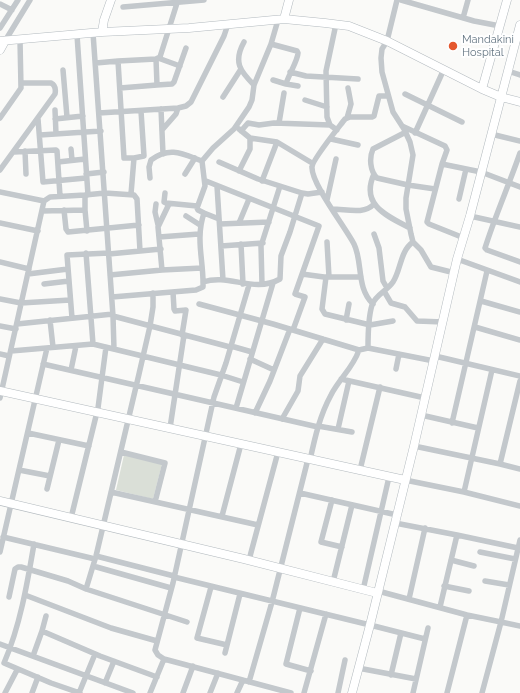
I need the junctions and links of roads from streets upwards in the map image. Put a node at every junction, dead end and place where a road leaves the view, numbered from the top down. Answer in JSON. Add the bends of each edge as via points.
{"nodes":[{"id":1,"x":18,"y":0,"type":"edge"},
{"id":2,"x":30,"y":0,"type":"edge"},
{"id":3,"x":111,"y":0,"type":"edge"},
{"id":4,"x":198,"y":0,"type":"edge"},
{"id":5,"x":204,"y":0,"type":"edge"},
{"id":6,"x":289,"y":0,"type":"edge"},
{"id":7,"x":397,"y":0,"type":"edge"},
{"id":8,"x":401,"y":0,"type":"edge"},
{"id":9,"x":468,"y":0,"type":"edge"},
{"id":10,"x":507,"y":0,"type":"edge"},
{"id":11,"x":177,"y":2,"type":"edge"},
{"id":12,"x":0,"y":4,"type":"edge"},
{"id":13,"x":123,"y":7,"type":"dead end"},
{"id":14,"x":12,"y":10,"type":"junction"},
{"id":15,"x":463,"y":18,"type":"junction"},
{"id":16,"x":281,"y":20,"type":"junction"},
{"id":17,"x":228,"y":24,"type":"junction"},
{"id":18,"x":336,"y":24,"type":"junction"},
{"id":19,"x":520,"y":25,"type":"edge"},
{"id":20,"x":500,"y":26,"type":"junction"},
{"id":21,"x":0,"y":28,"type":"edge"},
{"id":22,"x":169,"y":29,"type":"junction"},
{"id":23,"x":102,"y":32,"type":"junction"},
{"id":24,"x":93,"y":33,"type":"junction"},
{"id":25,"x":77,"y":35,"type":"junction"},
{"id":26,"x":20,"y":40,"type":"junction"},
{"id":27,"x":2,"y":41,"type":"edge"},
{"id":28,"x":386,"y":41,"type":"junction"},
{"id":29,"x":244,"y":42,"type":"dead end"},
{"id":30,"x":271,"y":44,"type":"junction"},
{"id":31,"x":186,"y":48,"type":"dead end"},
{"id":32,"x":0,"y":50,"type":"edge"},
{"id":33,"x":157,"y":59,"type":"junction"},
{"id":34,"x":118,"y":61,"type":"junction"},
{"id":35,"x":96,"y":63,"type":"junction"},
{"id":36,"x":180,"y":66,"type":"junction"},
{"id":37,"x":241,"y":69,"type":"junction"},
{"id":38,"x":444,"y":69,"type":"junction"},
{"id":39,"x":63,"y":70,"type":"dead end"},
{"id":40,"x":508,"y":71,"type":"junction"},
{"id":41,"x":290,"y":72,"type":"junction"},
{"id":42,"x":520,"y":75,"type":"edge"},
{"id":43,"x":326,"y":76,"type":"junction"},
{"id":44,"x":358,"y":79,"type":"dead end"},
{"id":45,"x":273,"y":80,"type":"dead end"},
{"id":46,"x":22,"y":83,"type":"junction"},
{"id":47,"x":286,"y":84,"type":"junction"},
{"id":48,"x":157,"y":85,"type":"junction"},
{"id":49,"x":254,"y":85,"type":"junction"},
{"id":50,"x":298,"y":86,"type":"dead end"},
{"id":51,"x":120,"y":88,"type":"junction"},
{"id":52,"x":348,"y":88,"type":"dead end"},
{"id":53,"x":482,"y":89,"type":"junction"},
{"id":54,"x":284,"y":93,"type":"dead end"},
{"id":55,"x":405,"y":94,"type":"dead end"},
{"id":56,"x":388,"y":96,"type":"junction"},
{"id":57,"x":223,"y":97,"type":"dead end"},
{"id":58,"x":501,"y":97,"type":"junction"},
{"id":59,"x":305,"y":100,"type":"dead end"},
{"id":60,"x":520,"y":102,"type":"edge"},
{"id":61,"x":428,"y":104,"type":"junction"},
{"id":62,"x":327,"y":107,"type":"junction"},
{"id":63,"x":178,"y":108,"type":"junction"},
{"id":64,"x":161,"y":109,"type":"junction"},
{"id":65,"x":55,"y":110,"type":"dead end"},
{"id":66,"x":141,"y":111,"type":"junction"},
{"id":67,"x":121,"y":112,"type":"junction"},
{"id":68,"x":99,"y":113,"type":"junction"},
{"id":69,"x":83,"y":116,"type":"junction"},
{"id":70,"x":0,"y":118,"type":"edge"},
{"id":71,"x":67,"y":118,"type":"junction"},
{"id":72,"x":347,"y":118,"type":"junction"},
{"id":73,"x":38,"y":119,"type":"junction"},
{"id":74,"x":55,"y":119,"type":"junction"},
{"id":75,"x":462,"y":122,"type":"dead end"},
{"id":76,"x":279,"y":123,"type":"junction"},
{"id":77,"x":330,"y":125,"type":"junction"},
{"id":78,"x":236,"y":126,"type":"junction"},
{"id":79,"x":402,"y":126,"type":"junction"},
{"id":80,"x":101,"y":130,"type":"junction"},
{"id":81,"x":162,"y":130,"type":"junction"},
{"id":82,"x":337,"y":130,"type":"junction"},
{"id":83,"x":241,"y":131,"type":"junction"},
{"id":84,"x":84,"y":132,"type":"junction"},
{"id":85,"x":406,"y":132,"type":"junction"},
{"id":86,"x":415,"y":133,"type":"junction"},
{"id":87,"x":56,"y":134,"type":"junction"},
{"id":88,"x":491,"y":134,"type":"junction"},
{"id":89,"x":40,"y":135,"type":"junction"},
{"id":90,"x":250,"y":138,"type":"junction"},
{"id":91,"x":331,"y":139,"type":"junction"},
{"id":92,"x":520,"y":141,"type":"edge"},
{"id":93,"x":277,"y":142,"type":"junction"},
{"id":94,"x":358,"y":145,"type":"dead end"},
{"id":95,"x":71,"y":148,"type":"dead end"},
{"id":96,"x":41,"y":150,"type":"junction"},
{"id":97,"x":25,"y":151,"type":"junction"},
{"id":98,"x":14,"y":152,"type":"junction"},
{"id":99,"x":520,"y":153,"type":"edge"},
{"id":100,"x":163,"y":154,"type":"junction"},
{"id":101,"x":144,"y":156,"type":"junction"},
{"id":102,"x":134,"y":158,"type":"junction"},
{"id":103,"x":154,"y":158,"type":"junction"},
{"id":104,"x":195,"y":158,"type":"junction"},
{"id":105,"x":85,"y":159,"type":"junction"},
{"id":106,"x":336,"y":159,"type":"dead end"},
{"id":107,"x":72,"y":160,"type":"junction"},
{"id":108,"x":202,"y":161,"type":"junction"},
{"id":109,"x":58,"y":162,"type":"junction"},
{"id":110,"x":219,"y":162,"type":"dead end"},
{"id":111,"x":312,"y":163,"type":"junction"},
{"id":112,"x":442,"y":164,"type":"junction"},
{"id":113,"x":518,"y":167,"type":"edge"},
{"id":114,"x":466,"y":169,"type":"junction"},
{"id":115,"x":0,"y":170,"type":"edge"},
{"id":116,"x":239,"y":171,"type":"junction"},
{"id":117,"x":104,"y":172,"type":"junction"},
{"id":118,"x":481,"y":172,"type":"junction"},
{"id":119,"x":26,"y":174,"type":"dead end"},
{"id":120,"x":185,"y":174,"type":"dead end"},
{"id":121,"x":374,"y":174,"type":"junction"},
{"id":122,"x":86,"y":176,"type":"junction"},
{"id":123,"x":150,"y":178,"type":"dead end"},
{"id":124,"x":59,"y":180,"type":"junction"},
{"id":125,"x":262,"y":181,"type":"junction"},
{"id":126,"x":206,"y":182,"type":"junction"},
{"id":127,"x":510,"y":183,"type":"junction"},
{"id":128,"x":408,"y":185,"type":"junction"},
{"id":129,"x":217,"y":186,"type":"junction"},
{"id":130,"x":280,"y":186,"type":"junction"},
{"id":131,"x":520,"y":187,"type":"edge"},
{"id":132,"x":435,"y":189,"type":"junction"},
{"id":133,"x":0,"y":192,"type":"edge"},
{"id":134,"x":165,"y":192,"type":"dead end"},
{"id":135,"x":322,"y":192,"type":"junction"},
{"id":136,"x":105,"y":193,"type":"junction"},
{"id":137,"x":302,"y":193,"type":"junction"},
{"id":138,"x":131,"y":194,"type":"junction"},
{"id":139,"x":86,"y":195,"type":"junction"},
{"id":140,"x":60,"y":196,"type":"junction"},
{"id":141,"x":250,"y":199,"type":"junction"},
{"id":142,"x":459,"y":199,"type":"dead end"},
{"id":143,"x":44,"y":200,"type":"junction"},
{"id":144,"x":327,"y":200,"type":"junction"},
{"id":145,"x":156,"y":204,"type":"dead end"},
{"id":146,"x":169,"y":204,"type":"junction"},
{"id":147,"x":374,"y":204,"type":"junction"},
{"id":148,"x":197,"y":206,"type":"junction"},
{"id":149,"x":273,"y":208,"type":"junction"},
{"id":150,"x":332,"y":208,"type":"junction"},
{"id":151,"x":64,"y":210,"type":"junction"},
{"id":152,"x":85,"y":210,"type":"junction"},
{"id":153,"x":42,"y":211,"type":"junction"},
{"id":154,"x":204,"y":213,"type":"junction"},
{"id":155,"x":186,"y":216,"type":"dead end"},
{"id":156,"x":295,"y":216,"type":"junction"},
{"id":157,"x":470,"y":216,"type":"junction"},
{"id":158,"x":220,"y":222,"type":"junction"},
{"id":159,"x":269,"y":222,"type":"junction"},
{"id":160,"x":493,"y":222,"type":"junction"},
{"id":161,"x":0,"y":223,"type":"edge"},
{"id":162,"x":239,"y":223,"type":"junction"},
{"id":163,"x":139,"y":225,"type":"junction"},
{"id":164,"x":200,"y":225,"type":"junction"},
{"id":165,"x":158,"y":227,"type":"junction"},
{"id":166,"x":520,"y":227,"type":"edge"},
{"id":167,"x":410,"y":228,"type":"junction"},
{"id":168,"x":107,"y":229,"type":"junction"},
{"id":169,"x":87,"y":230,"type":"junction"},
{"id":170,"x":38,"y":231,"type":"junction"},
{"id":171,"x":199,"y":234,"type":"junction"},
{"id":172,"x":374,"y":234,"type":"dead end"},
{"id":173,"x":159,"y":237,"type":"junction"},
{"id":174,"x":464,"y":238,"type":"junction"},
{"id":175,"x":327,"y":242,"type":"dead end"},
{"id":176,"x":413,"y":242,"type":"junction"},
{"id":177,"x":263,"y":243,"type":"junction"},
{"id":178,"x":241,"y":244,"type":"junction"},
{"id":179,"x":221,"y":246,"type":"junction"},
{"id":180,"x":161,"y":249,"type":"junction"},
{"id":181,"x":140,"y":251,"type":"junction"},
{"id":182,"x":86,"y":253,"type":"junction"},
{"id":183,"x":109,"y":253,"type":"junction"},
{"id":184,"x":457,"y":259,"type":"junction"},
{"id":185,"x":0,"y":262,"type":"edge"},
{"id":186,"x":520,"y":262,"type":"edge"},
{"id":187,"x":202,"y":268,"type":"junction"},
{"id":188,"x":68,"y":269,"type":"junction"},
{"id":189,"x":162,"y":270,"type":"junction"},
{"id":190,"x":29,"y":271,"type":"junction"},
{"id":191,"x":487,"y":271,"type":"junction"},
{"id":192,"x":455,"y":273,"type":"junction"},
{"id":193,"x":302,"y":274,"type":"junction"},
{"id":194,"x":110,"y":275,"type":"junction"},
{"id":195,"x":328,"y":277,"type":"junction"},
{"id":196,"x":361,"y":277,"type":"junction"},
{"id":197,"x":223,"y":280,"type":"junction"},
{"id":198,"x":69,"y":281,"type":"junction"},
{"id":199,"x":203,"y":282,"type":"junction"},
{"id":200,"x":520,"y":282,"type":"edge"},
{"id":201,"x":273,"y":283,"type":"junction"},
{"id":202,"x":44,"y":284,"type":"dead end"},
{"id":203,"x":246,"y":284,"type":"junction"},
{"id":204,"x":262,"y":284,"type":"junction"},
{"id":205,"x":386,"y":290,"type":"junction"},
{"id":206,"x":173,"y":292,"type":"junction"},
{"id":207,"x":153,"y":293,"type":"junction"},
{"id":208,"x":112,"y":296,"type":"junction"},
{"id":209,"x":0,"y":299,"type":"edge"},
{"id":210,"x":70,"y":300,"type":"junction"},
{"id":211,"x":481,"y":301,"type":"junction"},
{"id":212,"x":22,"y":303,"type":"junction"},
{"id":213,"x":198,"y":304,"type":"dead end"},
{"id":214,"x":349,"y":304,"type":"dead end"},
{"id":215,"x":373,"y":304,"type":"junction"},
{"id":216,"x":520,"y":312,"type":"edge"},
{"id":217,"x":113,"y":315,"type":"junction"},
{"id":218,"x":240,"y":315,"type":"junction"},
{"id":219,"x":91,"y":316,"type":"junction"},
{"id":220,"x":72,"y":318,"type":"junction"},
{"id":221,"x":50,"y":320,"type":"junction"},
{"id":222,"x":346,"y":320,"type":"junction"},
{"id":223,"x":262,"y":321,"type":"junction"},
{"id":224,"x":393,"y":321,"type":"dead end"},
{"id":225,"x":443,"y":322,"type":"junction"},
{"id":226,"x":370,"y":325,"type":"junction"},
{"id":227,"x":0,"y":326,"type":"edge"},
{"id":228,"x":16,"y":326,"type":"junction"},
{"id":229,"x":150,"y":326,"type":"junction"},
{"id":230,"x":475,"y":327,"type":"junction"},
{"id":231,"x":292,"y":330,"type":"junction"},
{"id":232,"x":183,"y":335,"type":"junction"},
{"id":233,"x":323,"y":339,"type":"junction"},
{"id":234,"x":520,"y":340,"type":"edge"},
{"id":235,"x":93,"y":344,"type":"junction"},
{"id":236,"x":76,"y":346,"type":"junction"},
{"id":237,"x":231,"y":346,"type":"junction"},
{"id":238,"x":106,"y":347,"type":"junction"},
{"id":239,"x":50,"y":348,"type":"junction"},
{"id":240,"x":368,"y":348,"type":"junction"},
{"id":241,"x":114,"y":349,"type":"junction"},
{"id":242,"x":359,"y":350,"type":"junction"},
{"id":243,"x":252,"y":352,"type":"junction"},
{"id":244,"x":0,"y":354,"type":"edge"},
{"id":245,"x":10,"y":354,"type":"junction"},
{"id":246,"x":399,"y":354,"type":"junction"},
{"id":247,"x":143,"y":357,"type":"junction"},
{"id":248,"x":250,"y":359,"type":"junction"},
{"id":249,"x":434,"y":359,"type":"junction"},
{"id":250,"x":43,"y":364,"type":"junction"},
{"id":251,"x":466,"y":364,"type":"junction"},
{"id":252,"x":179,"y":365,"type":"junction"},
{"id":253,"x":71,"y":370,"type":"junction"},
{"id":254,"x":274,"y":370,"type":"junction"},
{"id":255,"x":396,"y":370,"type":"dead end"},
{"id":256,"x":492,"y":370,"type":"junction"},
{"id":257,"x":221,"y":375,"type":"junction"},
{"id":258,"x":520,"y":376,"type":"edge"},
{"id":259,"x":102,"y":377,"type":"junction"},
{"id":260,"x":341,"y":379,"type":"junction"},
{"id":261,"x":349,"y":381,"type":"junction"},
{"id":262,"x":520,"y":381,"type":"edge"},
{"id":263,"x":243,"y":382,"type":"junction"},
{"id":264,"x":136,"y":386,"type":"junction"},
{"id":265,"x":380,"y":387,"type":"junction"},
{"id":266,"x":1,"y":393,"type":"edge"},
{"id":267,"x":175,"y":394,"type":"junction"},
{"id":268,"x":425,"y":398,"type":"junction"},
{"id":269,"x":36,"y":399,"type":"junction"},
{"id":270,"x":213,"y":404,"type":"junction"},
{"id":271,"x":236,"y":408,"type":"junction"},
{"id":272,"x":97,"y":412,"type":"junction"},
{"id":273,"x":255,"y":413,"type":"junction"},
{"id":274,"x":421,"y":416,"type":"junction"},
{"id":275,"x":128,"y":419,"type":"junction"},
{"id":276,"x":282,"y":420,"type":"junction"},
{"id":277,"x":452,"y":423,"type":"junction"},
{"id":278,"x":318,"y":426,"type":"junction"},
{"id":279,"x":170,"y":428,"type":"junction"},
{"id":280,"x":478,"y":428,"type":"junction"},
{"id":281,"x":338,"y":429,"type":"junction"},
{"id":282,"x":352,"y":432,"type":"dead end"},
{"id":283,"x":28,"y":433,"type":"junction"},
{"id":284,"x":206,"y":436,"type":"junction"},
{"id":285,"x":59,"y":440,"type":"junction"},
{"id":286,"x":241,"y":444,"type":"junction"},
{"id":287,"x":89,"y":446,"type":"junction"},
{"id":288,"x":414,"y":446,"type":"junction"},
{"id":289,"x":120,"y":452,"type":"junction"},
{"id":290,"x":278,"y":452,"type":"junction"},
{"id":291,"x":309,"y":459,"type":"junction"},
{"id":292,"x":472,"y":459,"type":"junction"},
{"id":293,"x":500,"y":464,"type":"junction"},
{"id":294,"x":520,"y":469,"type":"edge"},
{"id":295,"x":19,"y":470,"type":"junction"},
{"id":296,"x":360,"y":470,"type":"junction"},
{"id":297,"x":50,"y":476,"type":"junction"},
{"id":298,"x":389,"y":477,"type":"junction"},
{"id":299,"x":405,"y":480,"type":"junction"},
{"id":300,"x":47,"y":489,"type":"dead end"},
{"id":301,"x":111,"y":492,"type":"junction"},
{"id":302,"x":464,"y":492,"type":"junction"},
{"id":303,"x":300,"y":493,"type":"junction"},
{"id":304,"x":332,"y":500,"type":"junction"},
{"id":305,"x":0,"y":501,"type":"edge"},
{"id":306,"x":155,"y":502,"type":"junction"},
{"id":307,"x":11,"y":504,"type":"junction"},
{"id":308,"x":352,"y":505,"type":"junction"},
{"id":309,"x":520,"y":506,"type":"edge"},
{"id":310,"x":188,"y":510,"type":"junction"},
{"id":311,"x":381,"y":511,"type":"junction"},
{"id":312,"x":222,"y":516,"type":"junction"},
{"id":313,"x":71,"y":518,"type":"junction"},
{"id":314,"x":396,"y":519,"type":"junction"},
{"id":315,"x":103,"y":526,"type":"junction"},
{"id":316,"x":258,"y":526,"type":"junction"},
{"id":317,"x":425,"y":528,"type":"junction"},
{"id":318,"x":457,"y":535,"type":"junction"},
{"id":319,"x":3,"y":537,"type":"junction"},
{"id":320,"x":520,"y":540,"type":"edge"},
{"id":321,"x":34,"y":544,"type":"junction"},
{"id":322,"x":181,"y":544,"type":"junction"},
{"id":323,"x":342,"y":547,"type":"junction"},
{"id":324,"x":518,"y":548,"type":"junction"},
{"id":325,"x":0,"y":552,"type":"edge"},
{"id":326,"x":480,"y":552,"type":"dead end"},
{"id":327,"x":95,"y":557,"type":"junction"},
{"id":328,"x":249,"y":560,"type":"junction"},
{"id":329,"x":451,"y":560,"type":"junction"},
{"id":330,"x":515,"y":560,"type":"junction"},
{"id":331,"x":93,"y":566,"type":"junction"},
{"id":332,"x":474,"y":566,"type":"dead end"},
{"id":333,"x":281,"y":568,"type":"junction"},
{"id":334,"x":30,"y":570,"type":"junction"},
{"id":335,"x":174,"y":577,"type":"junction"},
{"id":336,"x":484,"y":581,"type":"dead end"},
{"id":337,"x":333,"y":582,"type":"junction"},
{"id":338,"x":509,"y":585,"type":"junction"},
{"id":339,"x":211,"y":586,"type":"junction"},
{"id":340,"x":444,"y":586,"type":"junction"},
{"id":341,"x":171,"y":588,"type":"junction"},
{"id":342,"x":86,"y":590,"type":"junction"},
{"id":343,"x":363,"y":590,"type":"junction"},
{"id":344,"x":469,"y":591,"type":"dead end"},
{"id":345,"x":377,"y":592,"type":"junction"},
{"id":346,"x":240,"y":594,"type":"junction"},
{"id":347,"x":25,"y":595,"type":"junction"},
{"id":348,"x":9,"y":597,"type":"dead end"},
{"id":349,"x":409,"y":599,"type":"junction"},
{"id":350,"x":272,"y":602,"type":"junction"},
{"id":351,"x":440,"y":607,"type":"junction"},
{"id":352,"x":300,"y":608,"type":"junction"},
{"id":353,"x":164,"y":614,"type":"junction"},
{"id":354,"x":326,"y":614,"type":"junction"},
{"id":355,"x":467,"y":614,"type":"junction"},
{"id":356,"x":46,"y":616,"type":"dead end"},
{"id":357,"x":188,"y":622,"type":"dead end"},
{"id":358,"x":500,"y":622,"type":"junction"},
{"id":359,"x":370,"y":625,"type":"junction"},
{"id":360,"x":520,"y":626,"type":"edge"},
{"id":361,"x":428,"y":628,"type":"dead end"},
{"id":362,"x":42,"y":631,"type":"junction"},
{"id":363,"x":401,"y":633,"type":"junction"},
{"id":364,"x":425,"y":639,"type":"junction"},
{"id":365,"x":157,"y":641,"type":"junction"},
{"id":366,"x":0,"y":644,"type":"edge"},
{"id":367,"x":227,"y":645,"type":"junction"},
{"id":368,"x":10,"y":648,"type":"junction"},
{"id":369,"x":225,"y":652,"type":"dead end"},
{"id":370,"x":96,"y":654,"type":"junction"},
{"id":371,"x":34,"y":656,"type":"junction"},
{"id":372,"x":164,"y":659,"type":"junction"},
{"id":373,"x":345,"y":660,"type":"dead end"},
{"id":374,"x":114,"y":661,"type":"junction"},
{"id":375,"x":193,"y":666,"type":"junction"},
{"id":376,"x":358,"y":668,"type":"junction"},
{"id":377,"x":17,"y":670,"type":"junction"},
{"id":378,"x":311,"y":671,"type":"junction"},
{"id":379,"x":218,"y":673,"type":"junction"},
{"id":380,"x":391,"y":675,"type":"junction"},
{"id":381,"x":87,"y":676,"type":"junction"},
{"id":382,"x":38,"y":677,"type":"junction"},
{"id":383,"x":157,"y":677,"type":"junction"},
{"id":384,"x":416,"y":679,"type":"junction"},
{"id":385,"x":243,"y":680,"type":"junction"},
{"id":386,"x":249,"y":682,"type":"junction"},
{"id":387,"x":105,"y":683,"type":"junction"},
{"id":388,"x":266,"y":686,"type":"junction"},
{"id":389,"x":119,"y":691,"type":"edge"},
{"id":390,"x":4,"y":692,"type":"edge"},
{"id":391,"x":32,"y":693,"type":"edge"},
{"id":392,"x":80,"y":693,"type":"edge"},
{"id":393,"x":133,"y":693,"type":"edge"},
{"id":394,"x":150,"y":693,"type":"edge"},
{"id":395,"x":183,"y":693,"type":"edge"},
{"id":396,"x":210,"y":693,"type":"edge"},
{"id":397,"x":236,"y":693,"type":"edge"},
{"id":398,"x":263,"y":693,"type":"edge"},
{"id":399,"x":291,"y":693,"type":"edge"},
{"id":400,"x":304,"y":693,"type":"edge"},
{"id":401,"x":338,"y":693,"type":"edge"},
{"id":402,"x":352,"y":693,"type":"edge"},
{"id":403,"x":413,"y":693,"type":"edge"},
{"id":404,"x":447,"y":693,"type":"edge"},
{"id":405,"x":482,"y":693,"type":"edge"}],
"edges":[{"from":1,"to":14,"type":"street"},
{"from":2,"to":27,"type":"street"},
{"from":3,"to":23,"type":"street"},
{"from":4,"to":5,"type":"street"},
{"from":4,"to":11,"type":"street"},
{"from":6,"to":16,"type":"street"},
{"from":7,"to":28,"type":"street"},
{"from":8,"to":15,"type":"street"},
{"from":9,"to":15,"type":"street"},
{"from":10,"to":20,"type":"street"},
{"from":11,"to":13,"type":"street"},
{"from":11,"to":22,"type":"street"},
{"from":12,"to":14,"type":"street"},
{"from":14,"to":21,"type":"street"},
{"from":15,"to":20,"type":"street"},
{"from":16,"to":17,"type":"street"},
{"from":16,"to":18,"type":"street"},
{"from":16,"to":30,"type":"street"},
{"from":17,"to":22,"type":"street"},
{"from":17,"to":63,"type":"street","via":[[191,102]]},
{"from":18,"to":28,"type":"street"},
{"from":18,"to":43,"type":"street"},
{"from":19,"to":40,"type":"street"},
{"from":20,"to":53,"type":"street"},
{"from":22,"to":23,"type":"street"},
{"from":22,"to":33,"type":"street"},
{"from":23,"to":24,"type":"street"},
{"from":24,"to":25,"type":"street"},
{"from":24,"to":35,"type":"street"},
{"from":25,"to":26,"type":"street"},
{"from":25,"to":69,"type":"street"},
{"from":26,"to":27,"type":"street"},
{"from":26,"to":46,"type":"street"},
{"from":27,"to":32,"type":"street"},
{"from":28,"to":38,"type":"street"},
{"from":28,"to":56,"type":"street","via":[[381,58]]},
{"from":29,"to":37,"type":"street","via":[[238,54]]},
{"from":30,"to":41,"type":"street","via":[[297,51],[298,57]]},
{"from":30,"to":49,"type":"street"},
{"from":31,"to":36,"type":"street"},
{"from":33,"to":34,"type":"street"},
{"from":33,"to":36,"type":"street"},
{"from":33,"to":48,"type":"street"},
{"from":34,"to":35,"type":"street"},
{"from":34,"to":51,"type":"street"},
{"from":35,"to":68,"type":"street"},
{"from":36,"to":48,"type":"street","via":[[172,84]]},
{"from":37,"to":49,"type":"street"},
{"from":37,"to":57,"type":"street"},
{"from":38,"to":53,"type":"street"},
{"from":38,"to":61,"type":"street"},
{"from":39,"to":71,"type":"street"},
{"from":40,"to":42,"type":"street"},
{"from":40,"to":58,"type":"street"},
{"from":41,"to":43,"type":"street","via":[[306,76]]},
{"from":41,"to":47,"type":"street"},
{"from":43,"to":44,"type":"street"},
{"from":43,"to":62,"type":"street"},
{"from":45,"to":47,"type":"street"},
{"from":46,"to":70,"type":"street","via":[[20,92]]},
{"from":46,"to":73,"type":"street","via":[[54,85],[54,98]]},
{"from":47,"to":50,"type":"street"},
{"from":48,"to":51,"type":"street"},
{"from":49,"to":78,"type":"street","via":[[252,100]]},
{"from":51,"to":67,"type":"street"},
{"from":52,"to":72,"type":"street","via":[[351,104]]},
{"from":53,"to":58,"type":"street"},
{"from":54,"to":76,"type":"street"},
{"from":55,"to":61,"type":"street"},
{"from":56,"to":72,"type":"street","via":[[379,96],[374,116]]},
{"from":56,"to":79,"type":"street","via":[[393,112]]},
{"from":58,"to":60,"type":"street"},
{"from":58,"to":88,"type":"street"},
{"from":59,"to":62,"type":"street"},
{"from":61,"to":75,"type":"street"},
{"from":61,"to":86,"type":"street"},
{"from":62,"to":77,"type":"street"},
{"from":63,"to":64,"type":"street"},
{"from":63,"to":81,"type":"street"},
{"from":64,"to":66,"type":"street"},
{"from":64,"to":81,"type":"street"},
{"from":65,"to":74,"type":"street"},
{"from":66,"to":67,"type":"street"},
{"from":66,"to":101,"type":"street"},
{"from":67,"to":68,"type":"street"},
{"from":67,"to":102,"type":"street","via":[[124,158]]},
{"from":68,"to":80,"type":"street"},
{"from":69,"to":71,"type":"street"},
{"from":69,"to":84,"type":"street"},
{"from":71,"to":74,"type":"street"},
{"from":72,"to":82,"type":"street"},
{"from":73,"to":89,"type":"street"},
{"from":73,"to":98,"type":"street"},
{"from":74,"to":87,"type":"street"},
{"from":76,"to":77,"type":"street"},
{"from":76,"to":83,"type":"street","via":[[258,126],[248,123]]},
{"from":77,"to":82,"type":"street"},
{"from":78,"to":83,"type":"street"},
{"from":78,"to":108,"type":"street"},
{"from":79,"to":85,"type":"street"},
{"from":79,"to":86,"type":"street"},
{"from":80,"to":84,"type":"street"},
{"from":80,"to":117,"type":"street"},
{"from":81,"to":100,"type":"street"},
{"from":82,"to":91,"type":"street"},
{"from":83,"to":90,"type":"street"},
{"from":84,"to":87,"type":"street"},
{"from":84,"to":105,"type":"street"},
{"from":85,"to":121,"type":"street","via":[[373,149],[370,160]]},
{"from":85,"to":128,"type":"street","via":[[413,155]]},
{"from":86,"to":112,"type":"street","via":[[444,146],[447,150]]},
{"from":87,"to":89,"type":"street"},
{"from":88,"to":92,"type":"street"},
{"from":88,"to":118,"type":"street"},
{"from":89,"to":96,"type":"street"},
{"from":90,"to":93,"type":"street"},
{"from":90,"to":116,"type":"street","via":[[250,149]]},
{"from":91,"to":94,"type":"street"},
{"from":91,"to":111,"type":"street"},
{"from":93,"to":111,"type":"street"},
{"from":93,"to":125,"type":"street"},
{"from":95,"to":107,"type":"street"},
{"from":96,"to":97,"type":"street"},
{"from":96,"to":109,"type":"street","via":[[56,150]]},
{"from":96,"to":124,"type":"street","via":[[43,182]]},
{"from":97,"to":98,"type":"street"},
{"from":97,"to":119,"type":"street"},
{"from":98,"to":115,"type":"street"},
{"from":99,"to":113,"type":"street"},
{"from":100,"to":103,"type":"street"},
{"from":100,"to":104,"type":"street","via":[[178,152]]},
{"from":101,"to":102,"type":"street"},
{"from":101,"to":103,"type":"street"},
{"from":102,"to":138,"type":"street"},
{"from":103,"to":123,"type":"street","via":[[149,167]]},
{"from":104,"to":108,"type":"street"},
{"from":104,"to":120,"type":"street"},
{"from":105,"to":107,"type":"street"},
{"from":105,"to":122,"type":"street"},
{"from":106,"to":144,"type":"street"},
{"from":107,"to":109,"type":"street"},
{"from":108,"to":126,"type":"street"},
{"from":109,"to":124,"type":"street"},
{"from":110,"to":116,"type":"street"},
{"from":111,"to":135,"type":"street","via":[[313,173]]},
{"from":112,"to":114,"type":"street"},
{"from":112,"to":132,"type":"street"},
{"from":113,"to":127,"type":"street"},
{"from":114,"to":118,"type":"street"},
{"from":114,"to":142,"type":"street"},
{"from":116,"to":125,"type":"street"},
{"from":117,"to":122,"type":"street"},
{"from":117,"to":136,"type":"street"},
{"from":118,"to":127,"type":"street"},
{"from":118,"to":157,"type":"street"},
{"from":121,"to":128,"type":"street","via":[[377,178]]},
{"from":121,"to":147,"type":"street","via":[[369,189]]},
{"from":122,"to":124,"type":"street"},
{"from":122,"to":139,"type":"street"},
{"from":124,"to":140,"type":"street"},
{"from":125,"to":130,"type":"street"},
{"from":126,"to":129,"type":"street"},
{"from":126,"to":148,"type":"street"},
{"from":127,"to":131,"type":"street"},
{"from":127,"to":160,"type":"street"},
{"from":128,"to":132,"type":"street"},
{"from":128,"to":167,"type":"street","via":[[406,209]]},
{"from":129,"to":141,"type":"street"},
{"from":129,"to":158,"type":"street"},
{"from":130,"to":137,"type":"street"},
{"from":130,"to":149,"type":"street"},
{"from":132,"to":174,"type":"street","via":[[427,222]]},
{"from":133,"to":143,"type":"street"},
{"from":134,"to":146,"type":"street","via":[[164,202]]},
{"from":135,"to":137,"type":"street"},
{"from":135,"to":144,"type":"street"},
{"from":136,"to":138,"type":"street"},
{"from":136,"to":139,"type":"street"},
{"from":136,"to":168,"type":"street"},
{"from":137,"to":156,"type":"street"},
{"from":138,"to":163,"type":"street","via":[[137,200]]},
{"from":139,"to":140,"type":"street"},
{"from":139,"to":152,"type":"street"},
{"from":140,"to":143,"type":"street"},
{"from":141,"to":149,"type":"street"},
{"from":141,"to":162,"type":"street"},
{"from":143,"to":153,"type":"street"},
{"from":144,"to":150,"type":"street"},
{"from":145,"to":165,"type":"street"},
{"from":146,"to":148,"type":"street"},
{"from":146,"to":165,"type":"street"},
{"from":147,"to":150,"type":"street","via":[[362,210]]},
{"from":147,"to":167,"type":"street","via":[[383,214]]},
{"from":148,"to":154,"type":"street","via":[[198,210]]},
{"from":149,"to":156,"type":"street"},
{"from":149,"to":159,"type":"street"},
{"from":150,"to":196,"type":"street","via":[[355,247]]},
{"from":151,"to":152,"type":"street"},
{"from":151,"to":153,"type":"street"},
{"from":151,"to":169,"type":"street","via":[[66,231]]},
{"from":152,"to":169,"type":"street"},
{"from":153,"to":170,"type":"street"},
{"from":154,"to":158,"type":"street"},
{"from":154,"to":164,"type":"street"},
{"from":155,"to":164,"type":"street"},
{"from":156,"to":193,"type":"street","via":[[319,226]]},
{"from":156,"to":201,"type":"street","via":[[281,256],[280,279]]},
{"from":157,"to":160,"type":"street"},
{"from":157,"to":174,"type":"street"},
{"from":158,"to":162,"type":"street"},
{"from":158,"to":179,"type":"street"},
{"from":159,"to":162,"type":"street"},
{"from":159,"to":177,"type":"street"},
{"from":160,"to":166,"type":"street"},
{"from":160,"to":186,"type":"street","via":[[485,248]]},
{"from":161,"to":170,"type":"street"},
{"from":163,"to":168,"type":"street"},
{"from":163,"to":181,"type":"street"},
{"from":164,"to":171,"type":"street"},
{"from":165,"to":173,"type":"street"},
{"from":167,"to":176,"type":"street"},
{"from":168,"to":169,"type":"street"},
{"from":168,"to":183,"type":"street"},
{"from":170,"to":190,"type":"street"},
{"from":171,"to":173,"type":"street"},
{"from":171,"to":187,"type":"street"},
{"from":172,"to":205,"type":"street"},
{"from":173,"to":180,"type":"street"},
{"from":174,"to":184,"type":"street"},
{"from":175,"to":195,"type":"street"},
{"from":176,"to":192,"type":"street","via":[[431,267]]},
{"from":176,"to":205,"type":"street","via":[[406,249],[393,282]]},
{"from":177,"to":178,"type":"street"},
{"from":177,"to":204,"type":"street"},
{"from":178,"to":179,"type":"street"},
{"from":178,"to":203,"type":"street"},
{"from":179,"to":197,"type":"street"},
{"from":180,"to":181,"type":"street"},
{"from":180,"to":189,"type":"street"},
{"from":181,"to":183,"type":"street"},
{"from":182,"to":183,"type":"street"},
{"from":182,"to":188,"type":"street","via":[[67,255]]},
{"from":182,"to":219,"type":"street"},
{"from":183,"to":194,"type":"street"},
{"from":184,"to":191,"type":"street"},
{"from":184,"to":192,"type":"street"},
{"from":185,"to":190,"type":"street"},
{"from":187,"to":189,"type":"street"},
{"from":187,"to":199,"type":"street"},
{"from":188,"to":190,"type":"street"},
{"from":188,"to":198,"type":"street"},
{"from":189,"to":194,"type":"street"},
{"from":190,"to":212,"type":"street"},
{"from":191,"to":200,"type":"street"},
{"from":191,"to":211,"type":"street"},
{"from":192,"to":225,"type":"street"},
{"from":193,"to":195,"type":"street"},
{"from":193,"to":231,"type":"street","via":[[295,294],[305,297]]},
{"from":194,"to":208,"type":"street"},
{"from":195,"to":196,"type":"street"},
{"from":195,"to":222,"type":"street","via":[[322,309],[324,313]]},
{"from":196,"to":215,"type":"street","via":[[368,299]]},
{"from":197,"to":199,"type":"street"},
{"from":197,"to":203,"type":"street"},
{"from":198,"to":202,"type":"street"},
{"from":198,"to":210,"type":"street"},
{"from":199,"to":206,"type":"street","via":[[201,289]]},
{"from":201,"to":204,"type":"street"},
{"from":201,"to":223,"type":"street"},
{"from":203,"to":204,"type":"street"},
{"from":203,"to":218,"type":"street"},
{"from":205,"to":215,"type":"street"},
{"from":205,"to":225,"type":"street","via":[[391,303],[405,307],[417,321]]},
{"from":206,"to":207,"type":"street"},
{"from":206,"to":232,"type":"street","via":[[175,311],[186,310]]},
{"from":207,"to":208,"type":"street"},
{"from":207,"to":229,"type":"street"},
{"from":208,"to":217,"type":"street"},
{"from":209,"to":212,"type":"street"},
{"from":210,"to":212,"type":"street"},
{"from":210,"to":220,"type":"street"},
{"from":211,"to":216,"type":"street"},
{"from":211,"to":230,"type":"street"},
{"from":212,"to":228,"type":"street"},
{"from":213,"to":218,"type":"street"},
{"from":214,"to":222,"type":"street"},
{"from":215,"to":226,"type":"street"},
{"from":217,"to":219,"type":"street"},
{"from":217,"to":229,"type":"street"},
{"from":217,"to":241,"type":"street"},
{"from":218,"to":223,"type":"street"},
{"from":218,"to":237,"type":"street"},
{"from":219,"to":220,"type":"street"},
{"from":219,"to":235,"type":"street"},
{"from":220,"to":221,"type":"street"},
{"from":221,"to":228,"type":"street"},
{"from":221,"to":239,"type":"street"},
{"from":222,"to":226,"type":"street"},
{"from":223,"to":231,"type":"street"},
{"from":223,"to":243,"type":"street"},
{"from":224,"to":226,"type":"street"},
{"from":225,"to":249,"type":"street"},
{"from":226,"to":240,"type":"street"},
{"from":227,"to":228,"type":"street"},
{"from":228,"to":245,"type":"street"},
{"from":229,"to":232,"type":"street"},
{"from":229,"to":247,"type":"street"},
{"from":230,"to":234,"type":"street"},
{"from":230,"to":251,"type":"street"},
{"from":231,"to":233,"type":"street"},
{"from":231,"to":254,"type":"street"},
{"from":232,"to":237,"type":"street"},
{"from":232,"to":252,"type":"street"},
{"from":233,"to":242,"type":"street"},
{"from":233,"to":276,"type":"street","via":[[300,376],[298,391]]},
{"from":235,"to":236,"type":"street"},
{"from":235,"to":238,"type":"street"},
{"from":236,"to":239,"type":"street"},
{"from":236,"to":253,"type":"street"},
{"from":237,"to":243,"type":"street"},
{"from":237,"to":257,"type":"street"},
{"from":238,"to":241,"type":"street"},
{"from":238,"to":259,"type":"street"},
{"from":239,"to":245,"type":"street"},
{"from":239,"to":250,"type":"street"},
{"from":240,"to":242,"type":"street"},
{"from":240,"to":246,"type":"street"},
{"from":241,"to":247,"type":"street"},
{"from":242,"to":260,"type":"street"},
{"from":243,"to":248,"type":"street"},
{"from":244,"to":245,"type":"street"},
{"from":245,"to":266,"type":"street"},
{"from":246,"to":249,"type":"street"},
{"from":246,"to":255,"type":"street"},
{"from":247,"to":252,"type":"street"},
{"from":247,"to":264,"type":"street"},
{"from":248,"to":254,"type":"street"},
{"from":248,"to":263,"type":"street"},
{"from":249,"to":251,"type":"street"},
{"from":249,"to":268,"type":"street"},
{"from":250,"to":253,"type":"street"},
{"from":250,"to":269,"type":"street"},
{"from":251,"to":256,"type":"street"},
{"from":251,"to":277,"type":"street"},
{"from":252,"to":257,"type":"street"},
{"from":252,"to":267,"type":"street"},
{"from":253,"to":259,"type":"street"},
{"from":254,"to":273,"type":"street"},
{"from":256,"to":258,"type":"street"},
{"from":256,"to":280,"type":"street"},
{"from":257,"to":263,"type":"street"},
{"from":257,"to":270,"type":"street"},
{"from":259,"to":264,"type":"street"},
{"from":259,"to":272,"type":"street"},
{"from":260,"to":261,"type":"street"},
{"from":260,"to":278,"type":"street"},
{"from":261,"to":265,"type":"street"},
{"from":261,"to":281,"type":"street"},
{"from":262,"to":293,"type":"street"},
{"from":263,"to":271,"type":"street"},
{"from":264,"to":267,"type":"street"},
{"from":264,"to":275,"type":"street"},
{"from":265,"to":268,"type":"street"},
{"from":265,"to":296,"type":"street"},
{"from":266,"to":269,"type":"street"},
{"from":267,"to":270,"type":"street"},
{"from":267,"to":279,"type":"street"},
{"from":268,"to":274,"type":"street"},
{"from":269,"to":272,"type":"street"},
{"from":269,"to":283,"type":"street"},
{"from":270,"to":271,"type":"street"},
{"from":270,"to":284,"type":"street"},
{"from":271,"to":273,"type":"street"},
{"from":272,"to":275,"type":"street"},
{"from":272,"to":287,"type":"street"},
{"from":273,"to":276,"type":"street"},
{"from":274,"to":277,"type":"street"},
{"from":274,"to":288,"type":"street"},
{"from":275,"to":279,"type":"street"},
{"from":275,"to":289,"type":"street"},
{"from":276,"to":278,"type":"street"},
{"from":277,"to":280,"type":"street"},
{"from":278,"to":281,"type":"street"},
{"from":278,"to":291,"type":"street"},
{"from":279,"to":284,"type":"street"},
{"from":280,"to":292,"type":"street"},
{"from":281,"to":282,"type":"street"},
{"from":283,"to":285,"type":"street"},
{"from":283,"to":295,"type":"street"},
{"from":284,"to":286,"type":"street"},
{"from":284,"to":310,"type":"street"},
{"from":285,"to":287,"type":"street"},
{"from":285,"to":297,"type":"street"},
{"from":286,"to":290,"type":"street"},
{"from":286,"to":312,"type":"street"},
{"from":287,"to":313,"type":"street"},
{"from":288,"to":292,"type":"street"},
{"from":288,"to":299,"type":"street"},
{"from":289,"to":301,"type":"street"},
{"from":289,"to":306,"type":"street","via":[[164,462]]},
{"from":290,"to":291,"type":"street"},
{"from":290,"to":316,"type":"street"},
{"from":291,"to":296,"type":"street"},
{"from":291,"to":303,"type":"street"},
{"from":292,"to":293,"type":"street"},
{"from":292,"to":302,"type":"street"},
{"from":293,"to":294,"type":"street"},
{"from":295,"to":297,"type":"street"},
{"from":295,"to":307,"type":"street"},
{"from":296,"to":298,"type":"street"},
{"from":297,"to":300,"type":"street"},
{"from":298,"to":299,"type":"street"},
{"from":298,"to":311,"type":"street"},
{"from":299,"to":302,"type":"street"},
{"from":299,"to":314,"type":"street"},
{"from":301,"to":306,"type":"street"},
{"from":301,"to":315,"type":"street"},
{"from":302,"to":309,"type":"street"},
{"from":303,"to":304,"type":"street"},
{"from":303,"to":333,"type":"street"},
{"from":304,"to":308,"type":"street"},
{"from":304,"to":323,"type":"street","via":[[321,542]]},
{"from":305,"to":307,"type":"street"},
{"from":306,"to":310,"type":"street"},
{"from":307,"to":313,"type":"street"},
{"from":307,"to":319,"type":"street"},
{"from":308,"to":311,"type":"street"},
{"from":308,"to":323,"type":"street"},
{"from":310,"to":312,"type":"street"},
{"from":310,"to":322,"type":"street"},
{"from":311,"to":314,"type":"street"},
{"from":311,"to":343,"type":"street"},
{"from":312,"to":316,"type":"street"},
{"from":313,"to":315,"type":"street"},
{"from":314,"to":317,"type":"street"},
{"from":314,"to":345,"type":"street"},
{"from":315,"to":322,"type":"street"},
{"from":315,"to":327,"type":"street"},
{"from":316,"to":328,"type":"street"},
{"from":317,"to":318,"type":"street"},
{"from":317,"to":349,"type":"street"},
{"from":318,"to":324,"type":"street"},
{"from":318,"to":329,"type":"street"},
{"from":319,"to":321,"type":"street"},
{"from":319,"to":325,"type":"street"},
{"from":320,"to":324,"type":"street"},
{"from":321,"to":327,"type":"street"},
{"from":321,"to":334,"type":"street"},
{"from":322,"to":328,"type":"street"},
{"from":322,"to":335,"type":"street"},
{"from":323,"to":337,"type":"street"},
{"from":324,"to":330,"type":"street"},
{"from":326,"to":330,"type":"street"},
{"from":327,"to":331,"type":"street"},
{"from":327,"to":335,"type":"street"},
{"from":328,"to":333,"type":"street"},
{"from":329,"to":332,"type":"street"},
{"from":329,"to":340,"type":"street"},
{"from":330,"to":338,"type":"street"},
{"from":331,"to":341,"type":"street"},
{"from":331,"to":342,"type":"street"},
{"from":333,"to":337,"type":"street"},
{"from":333,"to":350,"type":"street"},
{"from":334,"to":342,"type":"street","via":[[68,581]]},
{"from":334,"to":347,"type":"street"},
{"from":334,"to":348,"type":"street","via":[[16,568]]},
{"from":335,"to":339,"type":"street"},
{"from":335,"to":341,"type":"street"},
{"from":336,"to":338,"type":"street"},
{"from":337,"to":343,"type":"street"},
{"from":338,"to":358,"type":"street"},
{"from":339,"to":346,"type":"street"},
{"from":339,"to":367,"type":"street","via":[[197,638]]},
{"from":340,"to":344,"type":"street"},
{"from":340,"to":351,"type":"street"},
{"from":341,"to":353,"type":"street"},
{"from":342,"to":353,"type":"street"},
{"from":343,"to":345,"type":"street"},
{"from":345,"to":349,"type":"street"},
{"from":345,"to":359,"type":"street"},
{"from":346,"to":350,"type":"street"},
{"from":346,"to":367,"type":"street"},
{"from":347,"to":365,"type":"street","via":[[111,628]]},
{"from":347,"to":368,"type":"street"},
{"from":349,"to":351,"type":"street"},
{"from":350,"to":352,"type":"street"},
{"from":350,"to":386,"type":"street"},
{"from":351,"to":355,"type":"street"},
{"from":352,"to":354,"type":"street"},
{"from":352,"to":378,"type":"street","via":[[286,664]]},
{"from":353,"to":357,"type":"street"},
{"from":353,"to":365,"type":"street"},
{"from":354,"to":359,"type":"street"},
{"from":354,"to":378,"type":"street"},
{"from":355,"to":358,"type":"street"},
{"from":355,"to":404,"type":"street"},
{"from":356,"to":362,"type":"street"},
{"from":358,"to":360,"type":"street"},
{"from":358,"to":405,"type":"street"},
{"from":359,"to":363,"type":"street"},
{"from":359,"to":376,"type":"street"},
{"from":361,"to":364,"type":"street"},
{"from":362,"to":370,"type":"street"},
{"from":362,"to":371,"type":"street"},
{"from":363,"to":364,"type":"street"},
{"from":363,"to":380,"type":"street"},
{"from":364,"to":384,"type":"street"},
{"from":365,"to":372,"type":"street","via":[[156,654]]},
{"from":366,"to":368,"type":"street"},
{"from":367,"to":369,"type":"street"},
{"from":368,"to":371,"type":"street"},
{"from":368,"to":377,"type":"street","via":[[4,663]]},
{"from":370,"to":374,"type":"street"},
{"from":370,"to":381,"type":"street"},
{"from":371,"to":381,"type":"street"},
{"from":372,"to":375,"type":"street"},
{"from":372,"to":383,"type":"street"},
{"from":373,"to":401,"type":"street"},
{"from":374,"to":383,"type":"street"},
{"from":374,"to":387,"type":"street"},
{"from":375,"to":379,"type":"street"},
{"from":375,"to":395,"type":"street"},
{"from":376,"to":380,"type":"street"},
{"from":376,"to":402,"type":"street"},
{"from":377,"to":382,"type":"street"},
{"from":377,"to":390,"type":"street"},
{"from":378,"to":400,"type":"street"},
{"from":379,"to":385,"type":"street"},
{"from":379,"to":396,"type":"street"},
{"from":380,"to":384,"type":"street"},
{"from":381,"to":387,"type":"street"},
{"from":381,"to":392,"type":"street"},
{"from":382,"to":391,"type":"street"},
{"from":382,"to":392,"type":"street"},
{"from":383,"to":394,"type":"street"},
{"from":384,"to":403,"type":"street"},
{"from":385,"to":386,"type":"street"},
{"from":385,"to":397,"type":"street"},
{"from":386,"to":388,"type":"street"},
{"from":387,"to":389,"type":"street"},
{"from":388,"to":398,"type":"street"},
{"from":388,"to":399,"type":"street"},
{"from":389,"to":393,"type":"street"}]}
